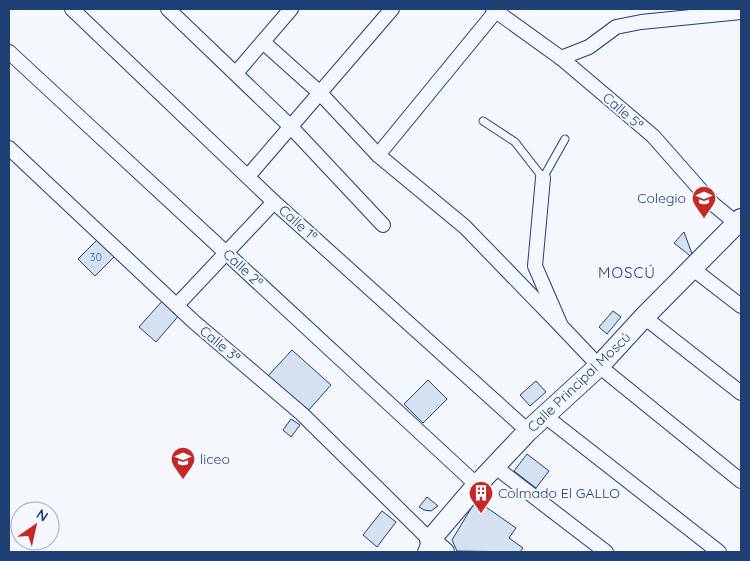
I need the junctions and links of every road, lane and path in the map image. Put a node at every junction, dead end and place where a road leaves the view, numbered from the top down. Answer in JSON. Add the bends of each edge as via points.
{"nodes":[{"id":1,"x":72,"y":9,"type":"edge"},
{"id":2,"x":291,"y":9,"type":"edge"},
{"id":3,"x":392,"y":9,"type":"edge"},
{"id":4,"x":173,"y":10,"type":"edge"},
{"id":5,"x":495,"y":10,"type":"edge"},
{"id":6,"x":741,"y":12,"type":"edge"},
{"id":7,"x":264,"y":42,"type":"junction"},
{"id":8,"x":9,"y":52,"type":"edge"},
{"id":9,"x":561,"y":58,"type":"junction"},
{"id":10,"x":236,"y":74,"type":"junction"},
{"id":11,"x":320,"y":93,"type":"junction"},
{"id":12,"x":483,"y":121,"type":"dead end"},
{"id":13,"x":292,"y":126,"type":"junction"},
{"id":14,"x":565,"y":139,"type":"dead end"},
{"id":15,"x":9,"y":148,"type":"edge"},
{"id":16,"x":378,"y":155,"type":"junction"},
{"id":17,"x":249,"y":175,"type":"junction"},
{"id":18,"x":543,"y":178,"type":"junction"},
{"id":19,"x":274,"y":202,"type":"junction"},
{"id":20,"x":740,"y":223,"type":"edge"},
{"id":21,"x":383,"y":225,"type":"dead end"},
{"id":22,"x":226,"y":252,"type":"junction"},
{"id":23,"x":693,"y":269,"type":"junction"},
{"id":24,"x":177,"y":305,"type":"junction"},
{"id":25,"x":741,"y":306,"type":"edge"},
{"id":26,"x":644,"y":317,"type":"junction"},
{"id":27,"x":561,"y":326,"type":"junction"},
{"id":28,"x":599,"y":366,"type":"junction"},
{"id":29,"x":741,"y":394,"type":"edge"},
{"id":30,"x":545,"y":416,"type":"junction"},
{"id":31,"x":528,"y":431,"type":"junction"},
{"id":32,"x":494,"y":466,"type":"junction"},
{"id":33,"x":741,"y":481,"type":"edge"},
{"id":34,"x":477,"y":485,"type":"junction"},
{"id":35,"x":433,"y":548,"type":"edge"},
{"id":36,"x":606,"y":552,"type":"edge"},
{"id":37,"x":718,"y":552,"type":"edge"}],
"edges":[{"from":1,"to":17,"type":"street","name":"Calle 1ª"},
{"from":2,"to":7,"type":"street"},
{"from":3,"to":11,"type":"street"},
{"from":4,"to":10,"type":"street"},
{"from":5,"to":9,"type":"street","name":"Calle 5ª"},
{"from":5,"to":16,"type":"street"},
{"from":6,"to":9,"type":"street","via":[[616,27],[589,47]]},
{"from":7,"to":10,"type":"street"},
{"from":7,"to":11,"type":"street"},
{"from":8,"to":22,"type":"street","name":"Calle 2ª"},
{"from":9,"to":20,"type":"street","name":"Calle 5ª","via":[[652,136],[713,204]]},
{"from":10,"to":13,"type":"street"},
{"from":11,"to":13,"type":"street"},
{"from":11,"to":16,"type":"street"},
{"from":12,"to":18,"type":"lane","via":[[515,142]]},
{"from":13,"to":17,"type":"street"},
{"from":13,"to":21,"type":"street"},
{"from":14,"to":18,"type":"lane"},
{"from":15,"to":24,"type":"street","name":"Calle 3ª"},
{"from":16,"to":27,"type":"street","via":[[465,227]]},
{"from":17,"to":19,"type":"street","name":"Calle 1ª"},
{"from":18,"to":27,"type":"street","via":[[535,266]]},
{"from":19,"to":22,"type":"street"},
{"from":19,"to":31,"type":"street","name":"Calle 1ª"},
{"from":20,"to":23,"type":"street","name":"Calle Principal Moscú"},
{"from":22,"to":24,"type":"street"},
{"from":22,"to":34,"type":"street","name":"Calle 2ª"},
{"from":23,"to":25,"type":"street"},
{"from":23,"to":26,"type":"street","name":"Calle Principal Moscú"},
{"from":24,"to":35,"type":"street","name":"Calle 3ª","via":[[302,414]]},
{"from":26,"to":28,"type":"street","name":"Calle Principal Moscú"},
{"from":26,"to":29,"type":"street"},
{"from":27,"to":28,"type":"street"},
{"from":28,"to":30,"type":"street","name":"Calle Principal Moscú"},
{"from":28,"to":33,"type":"street"},
{"from":30,"to":31,"type":"street","name":"Calle Principal Moscú"},
{"from":30,"to":37,"type":"street"},
{"from":31,"to":32,"type":"street","name":"Calle Principal Moscú"},
{"from":32,"to":34,"type":"street","name":"Calle Principal Moscú"},
{"from":32,"to":36,"type":"street"},
{"from":34,"to":35,"type":"street","name":"Calle Principal Moscú"}]}
